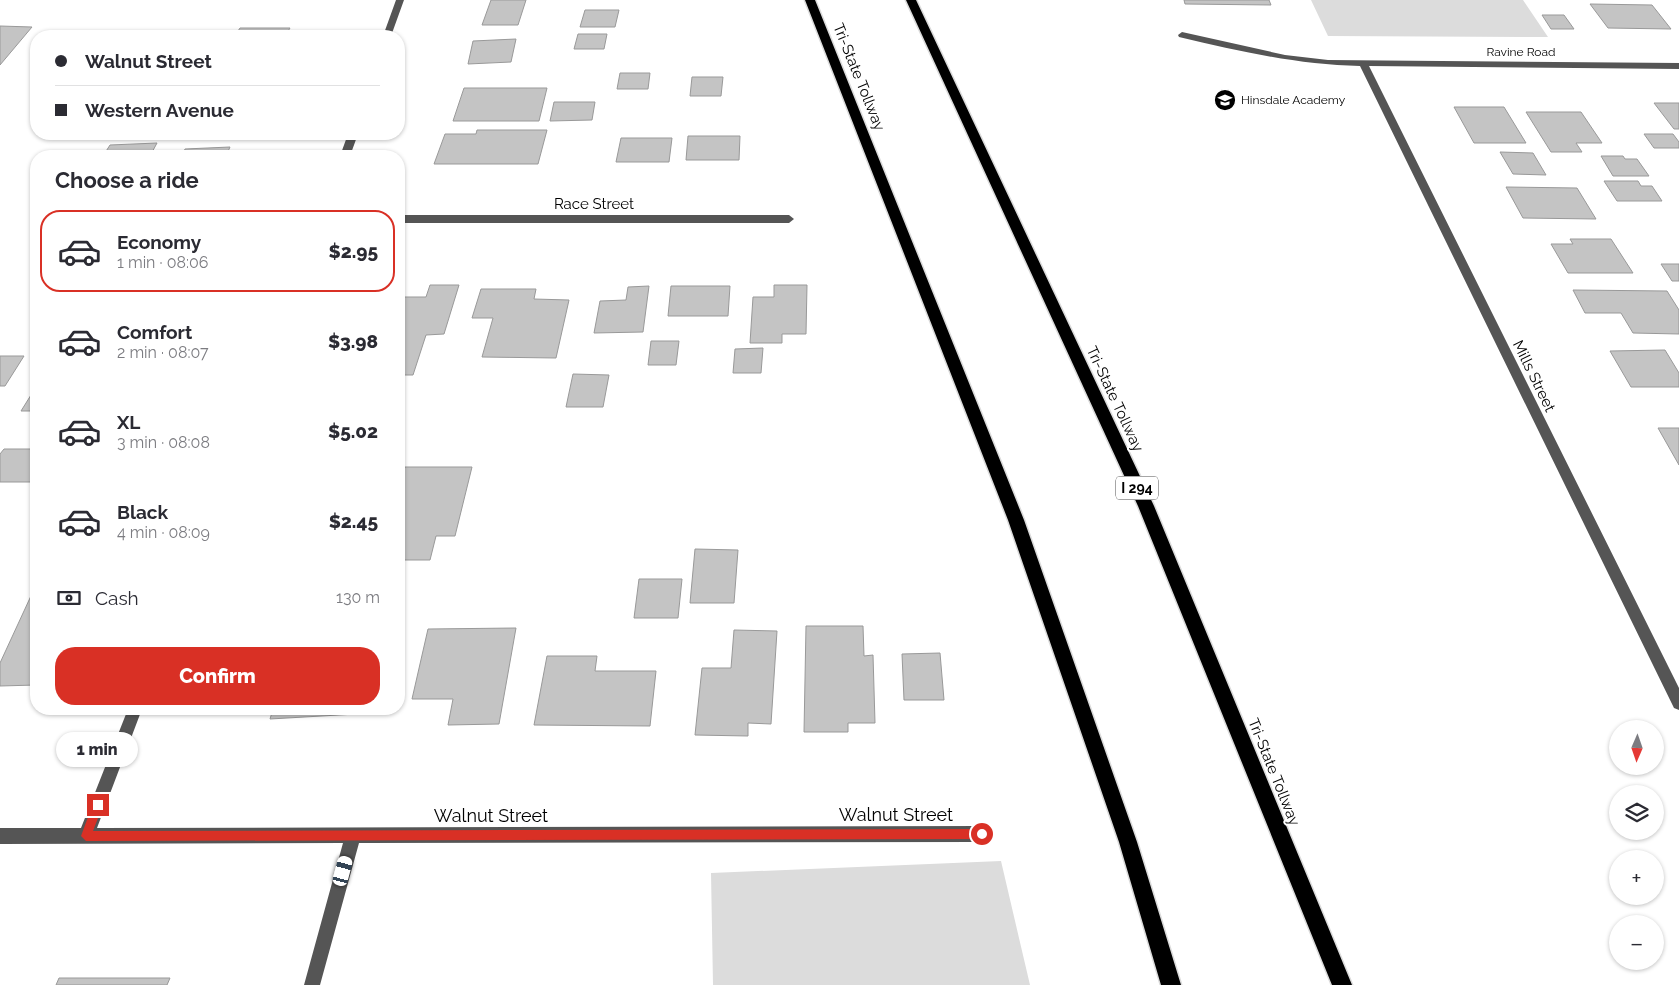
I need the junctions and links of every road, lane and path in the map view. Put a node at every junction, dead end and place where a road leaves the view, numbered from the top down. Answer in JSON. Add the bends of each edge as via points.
{"nodes":[{"id":1,"x":400,"y":0,"type":"edge"},
{"id":2,"x":810,"y":0,"type":"edge"},
{"id":3,"x":911,"y":0,"type":"edge"},
{"id":4,"x":389,"y":30,"type":"edge"},
{"id":5,"x":1182,"y":35,"type":"dead end"},
{"id":6,"x":1362,"y":63,"type":"junction"},
{"id":7,"x":1679,"y":66,"type":"edge"},
{"id":8,"x":405,"y":219,"type":"edge"},
{"id":9,"x":789,"y":219,"type":"dead end"},
{"id":10,"x":1679,"y":703,"type":"edge"},
{"id":11,"x":133,"y":715,"type":"edge"},
{"id":12,"x":982,"y":834,"type":"dead end"},
{"id":13,"x":353,"y":835,"type":"junction"},
{"id":14,"x":0,"y":836,"type":"edge"},
{"id":15,"x":86,"y":836,"type":"junction"},
{"id":16,"x":312,"y":985,"type":"edge"},
{"id":17,"x":1171,"y":985,"type":"edge"},
{"id":18,"x":1342,"y":985,"type":"edge"}],
"edges":[{"from":1,"to":4,"type":"street"},
{"from":2,"to":17,"type":"highway","name":"Tri-State Tollway","via":[[1016,520],[1128,842]]},
{"from":3,"to":18,"type":"highway","name":"Tri-State Tollway","number":"I 294","via":[[1146,506]]},
{"from":5,"to":6,"type":"street","name":"Ravine Road","via":[[1285,58]]},
{"from":6,"to":7,"type":"street","name":"Ravine Road"},
{"from":6,"to":10,"type":"street","name":"Mills Street"},
{"from":8,"to":9,"type":"street","name":"Race Street"},
{"from":11,"to":15,"type":"street"},
{"from":12,"to":13,"type":"street","name":"Walnut Street"},
{"from":13,"to":15,"type":"street","name":"Walnut Street"},
{"from":13,"to":16,"type":"street"},
{"from":14,"to":15,"type":"street","name":"Walnut Street"}]}
